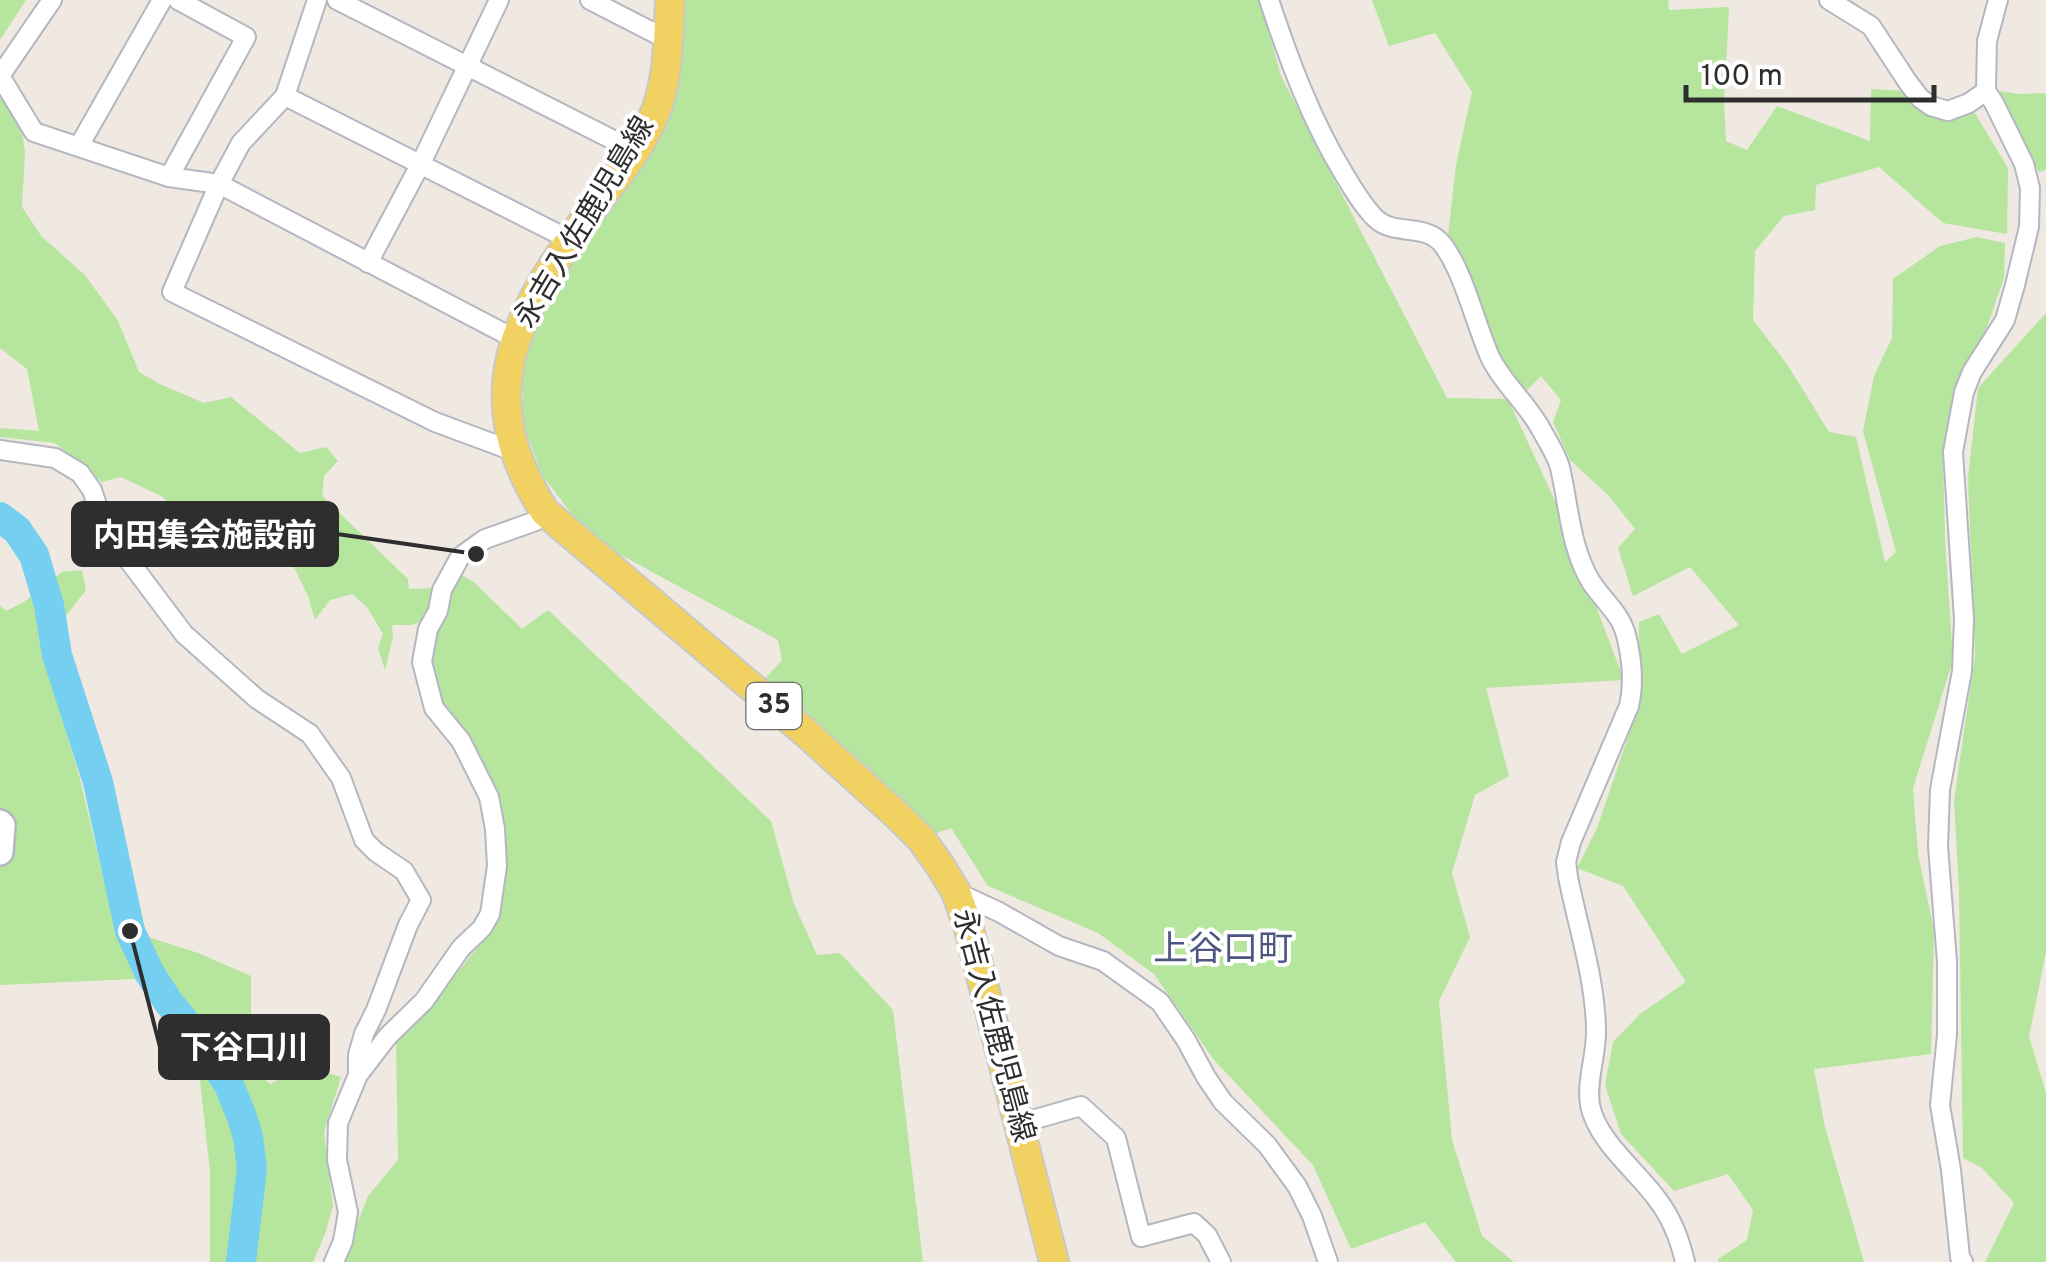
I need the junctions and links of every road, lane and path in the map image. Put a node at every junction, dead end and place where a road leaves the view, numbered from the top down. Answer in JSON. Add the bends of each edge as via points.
{"nodes":[{"id":1,"x":52,"y":0,"type":"edge"},
{"id":2,"x":162,"y":0,"type":"edge"},
{"id":3,"x":178,"y":0,"type":"edge"},
{"id":4,"x":317,"y":0,"type":"edge"},
{"id":5,"x":337,"y":0,"type":"edge"},
{"id":6,"x":499,"y":0,"type":"edge"},
{"id":7,"x":590,"y":0,"type":"edge"},
{"id":8,"x":670,"y":0,"type":"edge"},
{"id":9,"x":1269,"y":0,"type":"edge"},
{"id":10,"x":1829,"y":0,"type":"edge"},
{"id":11,"x":1998,"y":0,"type":"edge"},
{"id":12,"x":668,"y":40,"type":"junction"},
{"id":13,"x":468,"y":66,"type":"junction"},
{"id":14,"x":1986,"y":91,"type":"junction"},
{"id":15,"x":285,"y":96,"type":"junction"},
{"id":16,"x":79,"y":146,"type":"junction"},
{"id":17,"x":636,"y":151,"type":"junction"},
{"id":18,"x":420,"y":164,"type":"junction"},
{"id":19,"x":169,"y":177,"type":"junction"},
{"id":20,"x":218,"y":184,"type":"junction"},
{"id":21,"x":570,"y":240,"type":"junction"},
{"id":22,"x":368,"y":262,"type":"junction"},
{"id":23,"x":516,"y":339,"type":"junction"},
{"id":24,"x":0,"y":450,"type":"edge"},
{"id":25,"x":514,"y":450,"type":"junction"},
{"id":26,"x":545,"y":512,"type":"junction"},
{"id":27,"x":0,"y":823,"type":"edge"},
{"id":28,"x":0,"y":852,"type":"edge"},
{"id":29,"x":956,"y":892,"type":"junction"},
{"id":30,"x":358,"y":1076,"type":"junction"},
{"id":31,"x":1018,"y":1124,"type":"junction"},
{"id":32,"x":334,"y":1262,"type":"edge"},
{"id":33,"x":1054,"y":1262,"type":"edge"},
{"id":34,"x":1221,"y":1262,"type":"edge"},
{"id":35,"x":1328,"y":1262,"type":"edge"},
{"id":36,"x":1685,"y":1262,"type":"edge"},
{"id":37,"x":1963,"y":1262,"type":"edge"}],
"edges":[{"from":1,"to":16,"type":"street","via":[[0,76],[34,132]]},
{"from":2,"to":16,"type":"street"},
{"from":3,"to":19,"type":"street","via":[[246,37]]},
{"from":4,"to":15,"type":"street"},
{"from":5,"to":13,"type":"street"},
{"from":6,"to":13,"type":"street"},
{"from":7,"to":12,"type":"street"},
{"from":8,"to":12,"type":"main road","name":"永吉入佐鹿児島線","number":"35"},
{"from":9,"to":36,"type":"street","via":[[1294,76],[1361,202],[1380,223],[1432,234],[1453,262],[1492,362],[1540,427],[1561,469],[1570,528],[1589,579],[1619,615],[1627,639],[1633,686],[1628,706],[1566,862],[1594,1002],[1590,1106],[1606,1137],[1659,1201]]},
{"from":10,"to":14,"type":"street","via":[[1870,26],[1931,106],[1948,111]]},
{"from":11,"to":14,"type":"street"},
{"from":12,"to":17,"type":"main road","name":"永吉入佐鹿児島線","number":"35","via":[[654,118]]},
{"from":13,"to":17,"type":"street"},
{"from":13,"to":18,"type":"street"},
{"from":14,"to":37,"type":"street","via":[[2030,188],[2029,226],[2005,320],[1964,392],[1953,452],[1964,618],[1962,671],[1940,790],[1947,962],[1940,1105]]},
{"from":15,"to":18,"type":"street"},
{"from":15,"to":20,"type":"street","via":[[241,143]]},
{"from":16,"to":19,"type":"street"},
{"from":17,"to":21,"type":"main road","name":"永吉入佐鹿児島線","number":"35"},
{"from":18,"to":21,"type":"street"},
{"from":18,"to":22,"type":"street"},
{"from":19,"to":20,"type":"street"},
{"from":20,"to":22,"type":"street"},
{"from":20,"to":25,"type":"street","via":[[172,292],[435,422]]},
{"from":21,"to":23,"type":"main road","name":"永吉入佐鹿児島線","number":"35"},
{"from":22,"to":23,"type":"street"},
{"from":23,"to":25,"type":"main road","name":"永吉入佐鹿児島線","number":"35","via":[[506,395]]},
{"from":24,"to":30,"type":"street","via":[[55,458],[80,473],[105,529],[184,634],[257,699],[310,734],[341,778],[364,840],[414,886],[421,900],[364,1034]]},
{"from":25,"to":26,"type":"main road","name":"永吉入佐鹿児島線","number":"35"},
{"from":26,"to":29,"type":"main road","name":"永吉入佐鹿児島線","number":"35","via":[[899,817]]},
{"from":26,"to":30,"type":"street","via":[[460,557],[442,590],[422,662],[434,708],[461,741],[489,797],[496,866],[490,914]]},
{"from":27,"to":28,"type":"main road"},
{"from":29,"to":31,"type":"main road","name":"永吉入佐鹿児島線","number":"35"},
{"from":29,"to":35,"type":"street","via":[[1059,946],[1103,961],[1160,1002],[1223,1102],[1298,1186]]},
{"from":30,"to":32,"type":"street","via":[[338,1123],[337,1160],[348,1212]]},
{"from":31,"to":33,"type":"main road","name":"永吉入佐鹿児島線","number":"35"},
{"from":31,"to":34,"type":"street","via":[[1081,1106],[1116,1138],[1141,1237],[1194,1224]]}]}
